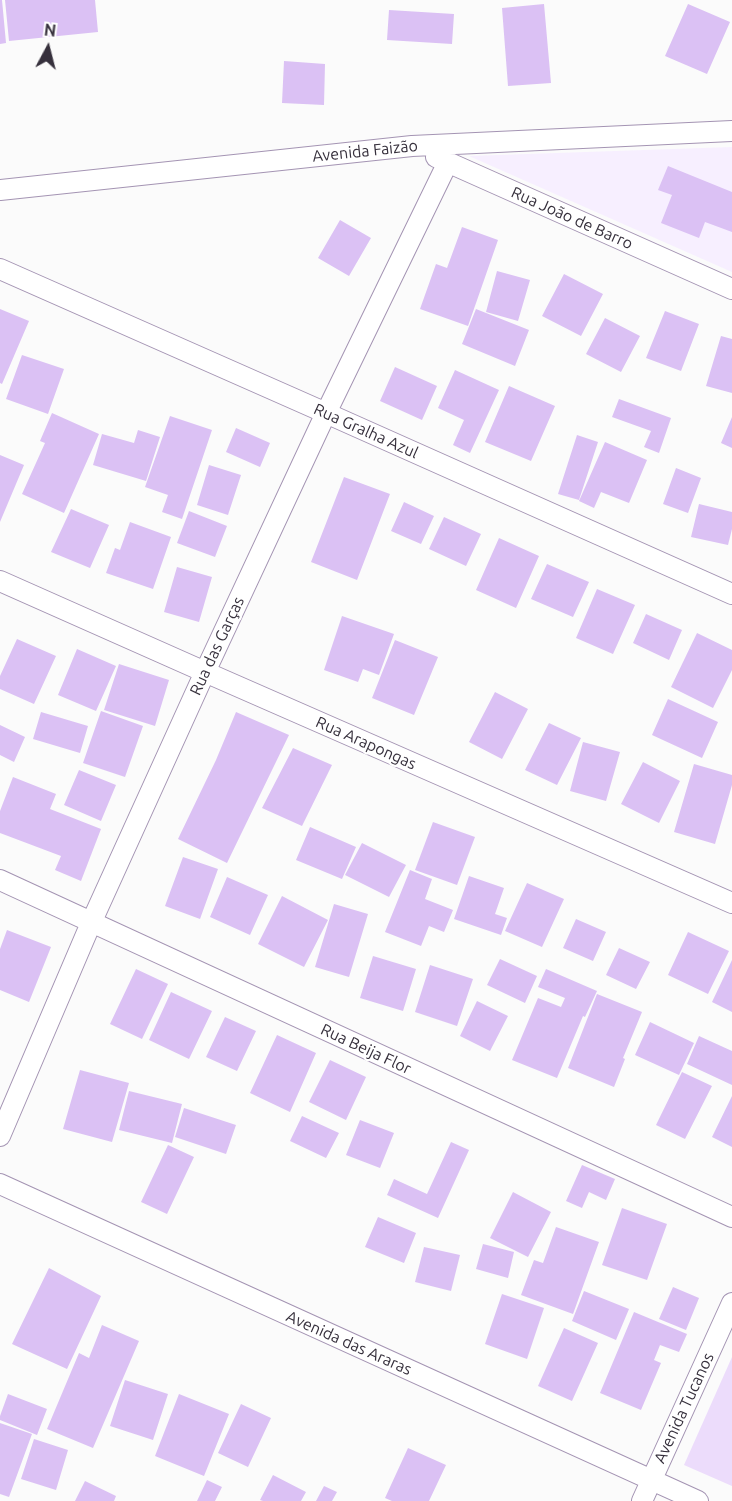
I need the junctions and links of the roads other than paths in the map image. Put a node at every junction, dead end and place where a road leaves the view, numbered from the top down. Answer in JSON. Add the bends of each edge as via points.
{"nodes":[{"id":1,"x":732,"y":131,"type":"edge"},
{"id":2,"x":412,"y":146,"type":"junction"},
{"id":3,"x":448,"y":162,"type":"junction"},
{"id":4,"x":0,"y":190,"type":"edge"},
{"id":5,"x":0,"y":269,"type":"edge"},
{"id":6,"x":732,"y":289,"type":"edge"},
{"id":7,"x":326,"y":413,"type":"junction"},
{"id":8,"x":0,"y":580,"type":"edge"},
{"id":9,"x":732,"y":594,"type":"edge"},
{"id":10,"x":204,"y":672,"type":"junction"},
{"id":11,"x":0,"y":880,"type":"edge"},
{"id":12,"x":732,"y":903,"type":"edge"},
{"id":13,"x":91,"y":923,"type":"junction"},
{"id":14,"x":0,"y":1136,"type":"edge"},
{"id":15,"x":0,"y":1184,"type":"edge"},
{"id":16,"x":732,"y":1217,"type":"edge"},
{"id":17,"x":732,"y":1303,"type":"edge"},
{"id":18,"x":651,"y":1480,"type":"junction"},
{"id":19,"x":642,"y":1501,"type":"edge"},
{"id":20,"x":698,"y":1501,"type":"edge"}],
"edges":[{"from":1,"to":2,"type":"street","name":"Avenida Faizão"},
{"from":2,"to":3,"type":"street","name":"Rua João de Barro"},
{"from":2,"to":4,"type":"street","name":"Avenida Faizão"},
{"from":3,"to":6,"type":"street","name":"Rua João de Barro"},
{"from":3,"to":7,"type":"street","name":"Rua das Garças"},
{"from":5,"to":7,"type":"street","name":"Rua Gralha Azul"},
{"from":7,"to":9,"type":"street","name":"Rua Gralha Azul"},
{"from":7,"to":10,"type":"street","name":"Rua das Garças"},
{"from":8,"to":10,"type":"street","name":"Rua Arapongas"},
{"from":10,"to":12,"type":"street","name":"Rua Arapongas"},
{"from":10,"to":13,"type":"street","name":"Rua das Garças"},
{"from":11,"to":13,"type":"street","name":"Rua Beija Flor"},
{"from":13,"to":14,"type":"street","name":"Rua das Garças"},
{"from":13,"to":16,"type":"street","name":"Rua Beija Flor"},
{"from":15,"to":18,"type":"street","name":"Avenida das Araras"},
{"from":17,"to":18,"type":"street","name":"Avenida Tucanos"},
{"from":18,"to":19,"type":"street","name":"Avenida Tucanos"},
{"from":18,"to":20,"type":"street","name":"Avenida das Araras"}]}
